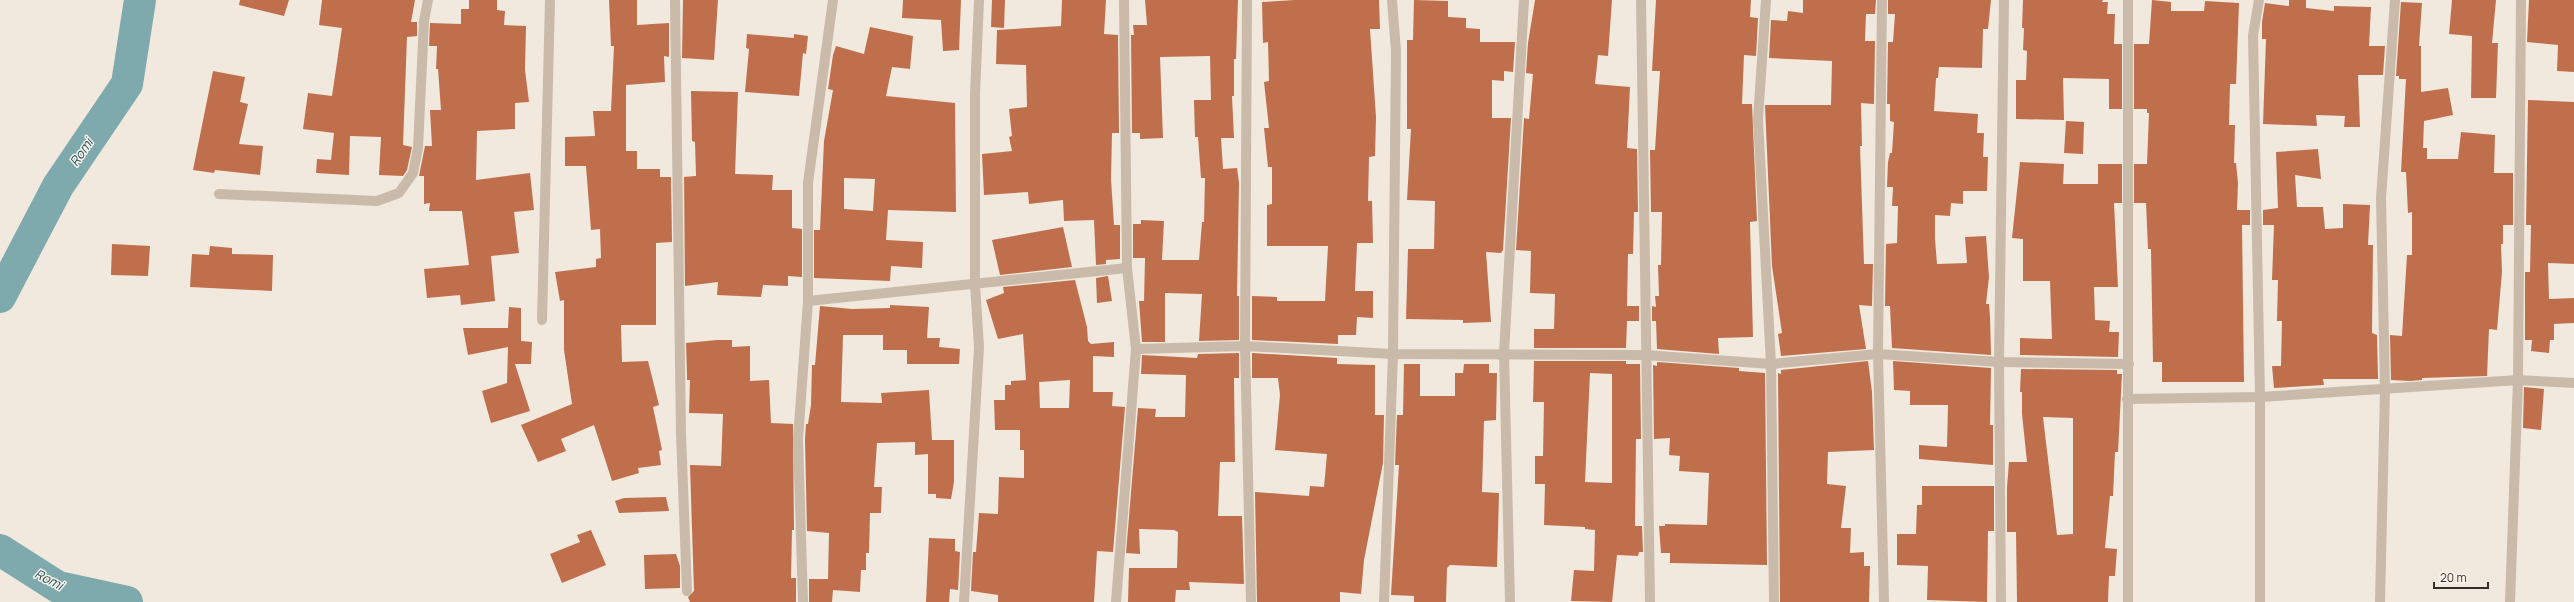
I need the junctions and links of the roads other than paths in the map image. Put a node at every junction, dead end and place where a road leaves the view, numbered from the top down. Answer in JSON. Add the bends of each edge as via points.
{"nodes":[{"id":1,"x":428,"y":0,"type":"edge"},
{"id":2,"x":550,"y":0,"type":"edge"},
{"id":3,"x":675,"y":0,"type":"edge"},
{"id":4,"x":833,"y":0,"type":"edge"},
{"id":5,"x":979,"y":0,"type":"edge"},
{"id":6,"x":1124,"y":0,"type":"edge"},
{"id":7,"x":1246,"y":0,"type":"edge"},
{"id":8,"x":1392,"y":0,"type":"edge"},
{"id":9,"x":1524,"y":0,"type":"edge"},
{"id":10,"x":1641,"y":0,"type":"edge"},
{"id":11,"x":1766,"y":0,"type":"edge"},
{"id":12,"x":1882,"y":0,"type":"edge"},
{"id":13,"x":2004,"y":0,"type":"edge"},
{"id":14,"x":2128,"y":0,"type":"edge"},
{"id":15,"x":2259,"y":0,"type":"edge"},
{"id":16,"x":2395,"y":0,"type":"edge"},
{"id":17,"x":2521,"y":0,"type":"edge"},
{"id":18,"x":219,"y":194,"type":"dead end"},
{"id":19,"x":1127,"y":268,"type":"junction"},
{"id":20,"x":975,"y":284,"type":"junction"},
{"id":21,"x":808,"y":301,"type":"junction"},
{"id":22,"x":542,"y":320,"type":"dead end"},
{"id":23,"x":1245,"y":346,"type":"junction"},
{"id":24,"x":1136,"y":349,"type":"junction"},
{"id":25,"x":1504,"y":353,"type":"junction"},
{"id":26,"x":1393,"y":354,"type":"junction"},
{"id":27,"x":1878,"y":354,"type":"junction"},
{"id":28,"x":1644,"y":355,"type":"junction"},
{"id":29,"x":1999,"y":362,"type":"junction"},
{"id":30,"x":1771,"y":364,"type":"junction"},
{"id":31,"x":2129,"y":364,"type":"junction"},
{"id":32,"x":2518,"y":380,"type":"junction"},
{"id":33,"x":2574,"y":383,"type":"edge"},
{"id":34,"x":2385,"y":389,"type":"junction"},
{"id":35,"x":2260,"y":398,"type":"junction"},
{"id":36,"x":2127,"y":399,"type":"junction"},
{"id":37,"x":687,"y":591,"type":"dead end"},
{"id":38,"x":803,"y":602,"type":"edge"},
{"id":39,"x":964,"y":602,"type":"edge"},
{"id":40,"x":1116,"y":602,"type":"edge"},
{"id":41,"x":1251,"y":602,"type":"edge"},
{"id":42,"x":1384,"y":602,"type":"edge"},
{"id":43,"x":1510,"y":602,"type":"edge"},
{"id":44,"x":1650,"y":602,"type":"edge"},
{"id":45,"x":1774,"y":602,"type":"edge"},
{"id":46,"x":1884,"y":602,"type":"edge"},
{"id":47,"x":2001,"y":602,"type":"edge"},
{"id":48,"x":2128,"y":602,"type":"edge"},
{"id":49,"x":2260,"y":602,"type":"edge"},
{"id":50,"x":2380,"y":602,"type":"edge"},
{"id":51,"x":2510,"y":602,"type":"edge"}],
"edges":[{"from":1,"to":18,"type":"street","via":[[424,21],[418,148],[413,172],[399,193],[377,201]]},
{"from":2,"to":22,"type":"street"},
{"from":3,"to":37,"type":"street","via":[[681,434]]},
{"from":4,"to":21,"type":"street","via":[[808,183]]},
{"from":5,"to":20,"type":"street","via":[[975,94]]},
{"from":6,"to":19,"type":"street"},
{"from":7,"to":23,"type":"street"},
{"from":8,"to":26,"type":"street","via":[[1396,51]]},
{"from":9,"to":25,"type":"street"},
{"from":10,"to":28,"type":"street"},
{"from":11,"to":30,"type":"street","via":[[1758,119]]},
{"from":12,"to":27,"type":"street"},
{"from":13,"to":29,"type":"street"},
{"from":14,"to":31,"type":"street"},
{"from":15,"to":35,"type":"street","via":[[2253,35]]},
{"from":16,"to":34,"type":"street","via":[[2382,198]]},
{"from":17,"to":32,"type":"street"},
{"from":19,"to":20,"type":"street"},
{"from":19,"to":24,"type":"street"},
{"from":20,"to":21,"type":"street"},
{"from":20,"to":39,"type":"street","via":[[979,347]]},
{"from":21,"to":38,"type":"street","via":[[798,439]]},
{"from":23,"to":24,"type":"street"},
{"from":23,"to":26,"type":"street"},
{"from":23,"to":41,"type":"street"},
{"from":24,"to":40,"type":"street"},
{"from":25,"to":26,"type":"street"},
{"from":25,"to":28,"type":"street"},
{"from":25,"to":43,"type":"street"},
{"from":26,"to":42,"type":"street"},
{"from":27,"to":29,"type":"street"},
{"from":27,"to":30,"type":"street"},
{"from":27,"to":46,"type":"street"},
{"from":28,"to":30,"type":"street"},
{"from":28,"to":44,"type":"street"},
{"from":29,"to":31,"type":"street"},
{"from":29,"to":47,"type":"street"},
{"from":30,"to":45,"type":"street"},
{"from":31,"to":36,"type":"street"},
{"from":32,"to":33,"type":"street"},
{"from":32,"to":34,"type":"street"},
{"from":32,"to":51,"type":"street"},
{"from":34,"to":35,"type":"street"},
{"from":34,"to":50,"type":"street"},
{"from":35,"to":36,"type":"street"},
{"from":35,"to":49,"type":"street"},
{"from":36,"to":48,"type":"street"}]}
